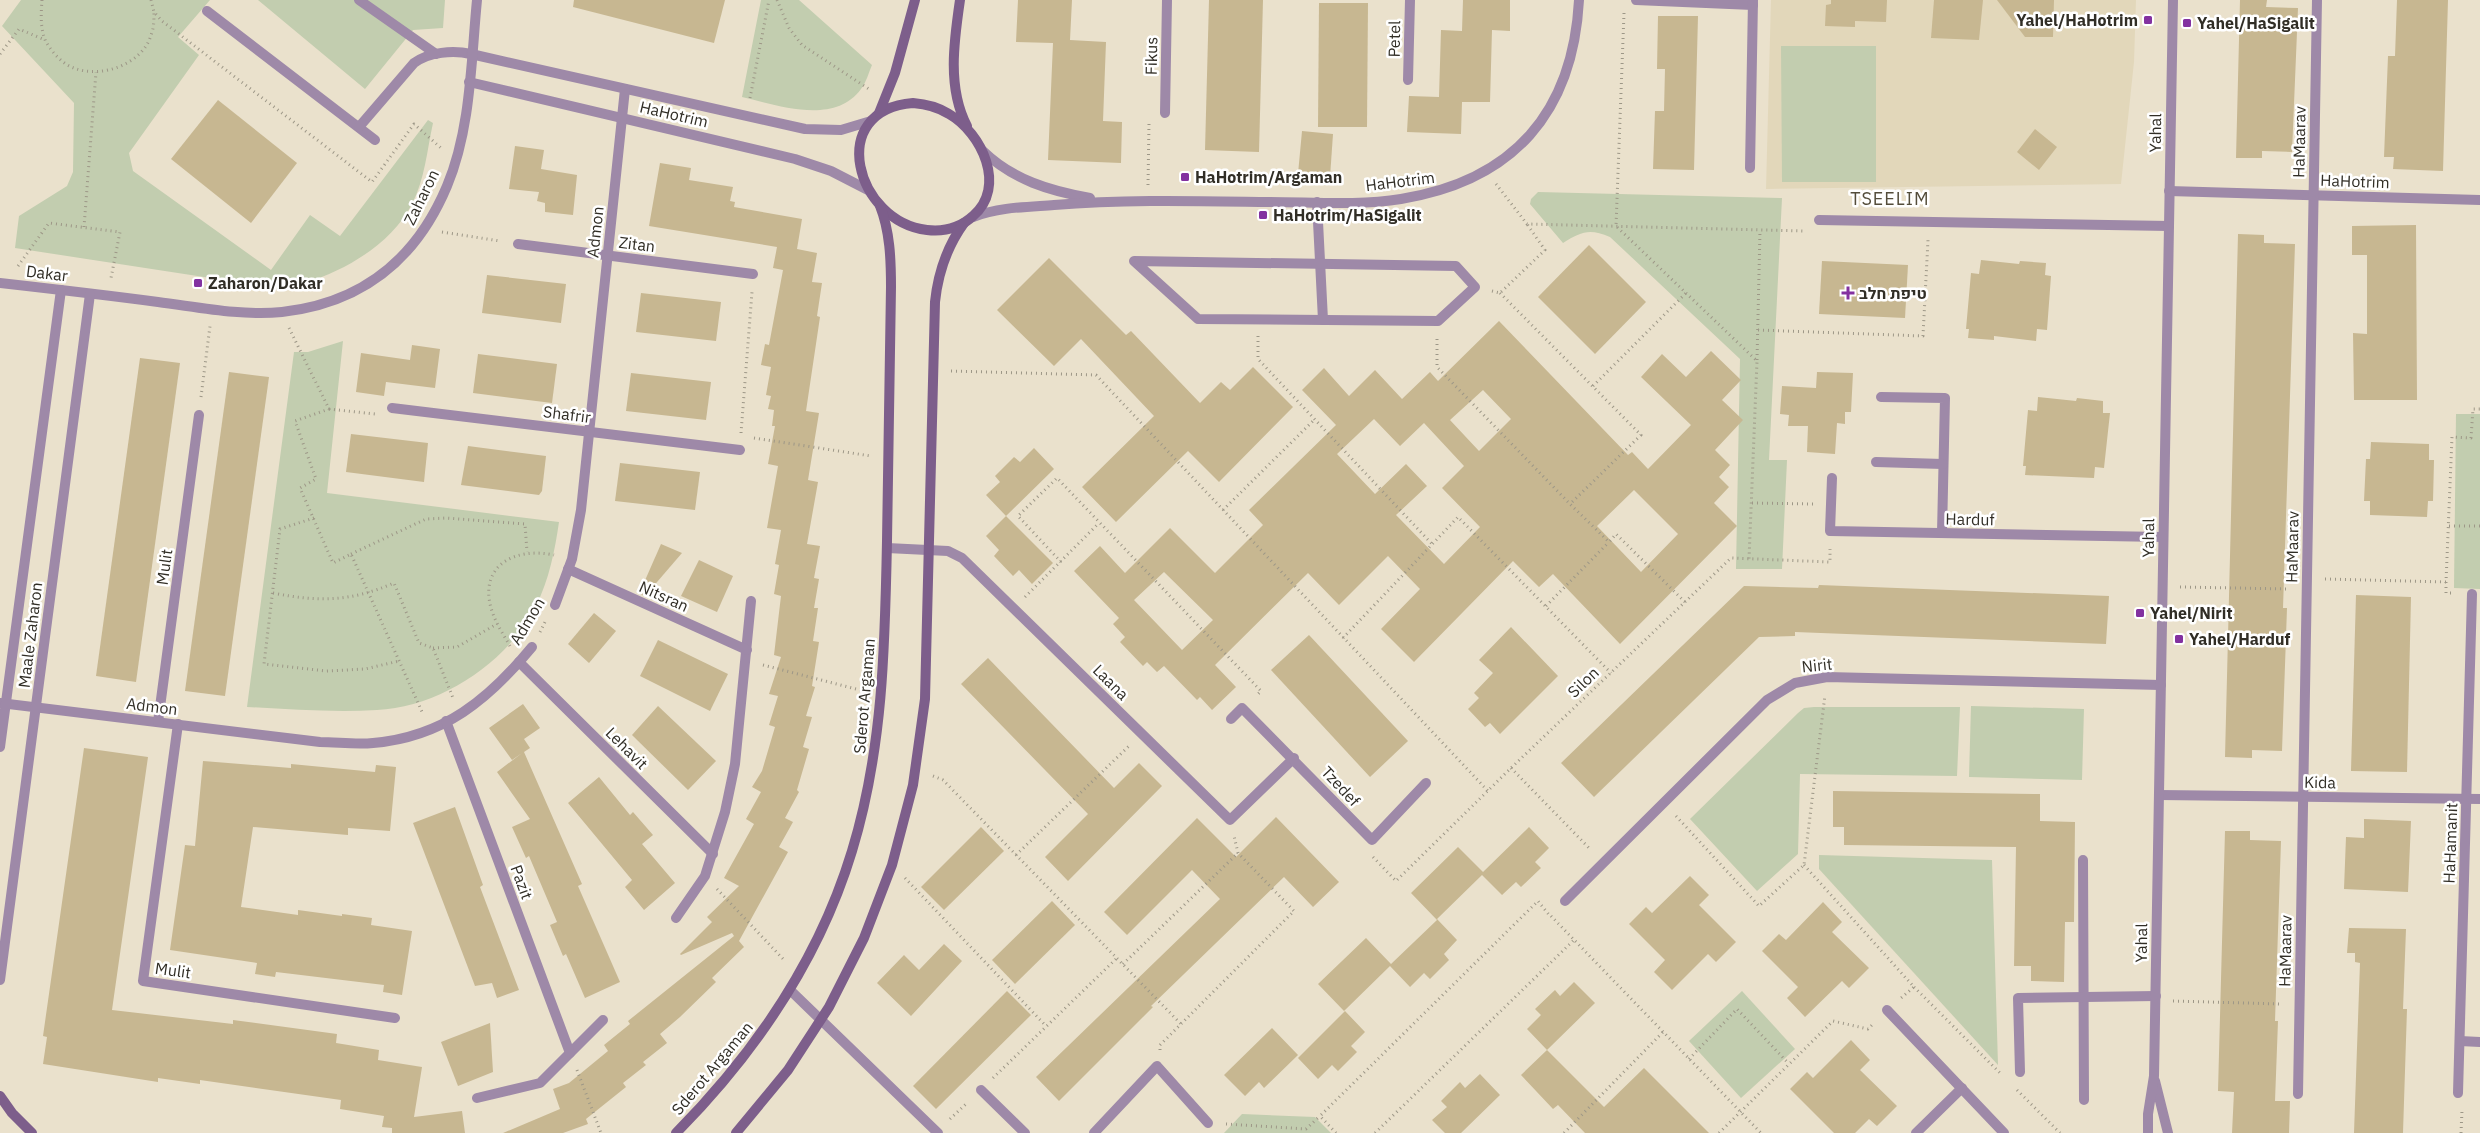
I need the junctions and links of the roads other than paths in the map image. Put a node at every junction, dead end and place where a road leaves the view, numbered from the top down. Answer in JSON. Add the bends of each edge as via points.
{"nodes":[{"id":1,"x":358,"y":0,"type":"edge"},
{"id":2,"x":476,"y":0,"type":"edge"},
{"id":3,"x":915,"y":0,"type":"edge"},
{"id":4,"x":960,"y":0,"type":"edge"},
{"id":5,"x":1167,"y":0,"type":"edge"},
{"id":6,"x":1410,"y":0,"type":"edge"},
{"id":7,"x":1579,"y":0,"type":"edge"},
{"id":8,"x":1636,"y":0,"type":"edge"},
{"id":9,"x":2173,"y":0,"type":"edge"},
{"id":10,"x":2317,"y":0,"type":"edge"},
{"id":11,"x":1753,"y":2,"type":"edge"},
{"id":12,"x":207,"y":10,"type":"dead end"},
{"id":13,"x":436,"y":54,"type":"junction"},
{"id":14,"x":471,"y":54,"type":"junction"},
{"id":15,"x":1408,"y":80,"type":"dead end"},
{"id":16,"x":469,"y":82,"type":"junction"},
{"id":17,"x":625,"y":89,"type":"junction"},
{"id":18,"x":879,"y":113,"type":"junction"},
{"id":19,"x":1164,"y":113,"type":"road end"},
{"id":20,"x":622,"y":118,"type":"junction"},
{"id":21,"x":871,"y":121,"type":"junction"},
{"id":22,"x":359,"y":127,"type":"junction"},
{"id":23,"x":968,"y":129,"type":"junction"},
{"id":24,"x":375,"y":140,"type":"dead end"},
{"id":25,"x":983,"y":151,"type":"junction"},
{"id":26,"x":1750,"y":168,"type":"dead end"},
{"id":27,"x":868,"y":190,"type":"junction"},
{"id":28,"x":2170,"y":191,"type":"junction"},
{"id":29,"x":2313,"y":195,"type":"junction"},
{"id":30,"x":2480,"y":200,"type":"edge"},
{"id":31,"x":1108,"y":201,"type":"junction"},
{"id":32,"x":1318,"y":202,"type":"junction"},
{"id":33,"x":880,"y":206,"type":"junction"},
{"id":34,"x":973,"y":217,"type":"junction"},
{"id":35,"x":1819,"y":220,"type":"road end"},
{"id":36,"x":964,"y":224,"type":"junction"},
{"id":37,"x":2169,"y":226,"type":"junction"},
{"id":38,"x":518,"y":244,"type":"road end"},
{"id":39,"x":608,"y":256,"type":"junction"},
{"id":40,"x":1321,"y":264,"type":"junction"},
{"id":41,"x":753,"y":274,"type":"road end"},
{"id":42,"x":3,"y":283,"type":"edge"},
{"id":43,"x":61,"y":290,"type":"junction"},
{"id":44,"x":90,"y":294,"type":"junction"},
{"id":45,"x":1323,"y":320,"type":"junction"},
{"id":46,"x":1881,"y":397,"type":"dead end"},
{"id":47,"x":392,"y":408,"type":"road end"},
{"id":48,"x":199,"y":415,"type":"road end"},
{"id":49,"x":589,"y":432,"type":"junction"},
{"id":50,"x":740,"y":450,"type":"road end"},
{"id":51,"x":1876,"y":462,"type":"dead end"},
{"id":52,"x":1944,"y":464,"type":"junction"},
{"id":53,"x":1832,"y":478,"type":"dead end"},
{"id":54,"x":1942,"y":533,"type":"junction"},
{"id":55,"x":2163,"y":537,"type":"junction"},
{"id":56,"x":887,"y":548,"type":"junction"},
{"id":57,"x":930,"y":549,"type":"junction"},
{"id":58,"x":570,"y":564,"type":"junction"},
{"id":59,"x":2472,"y":594,"type":"dead end"},
{"id":60,"x":751,"y":601,"type":"dead end"},
{"id":61,"x":555,"y":604,"type":"road end"},
{"id":62,"x":532,"y":647,"type":"road end"},
{"id":63,"x":746,"y":655,"type":"junction"},
{"id":64,"x":519,"y":662,"type":"junction"},
{"id":65,"x":2161,"y":685,"type":"junction"},
{"id":66,"x":3,"y":703,"type":"edge"},
{"id":67,"x":36,"y":707,"type":"junction"},
{"id":68,"x":1231,"y":719,"type":"dead end"},
{"id":69,"x":446,"y":721,"type":"junction"},
{"id":70,"x":158,"y":722,"type":"junction"},
{"id":71,"x":178,"y":724,"type":"junction"},
{"id":72,"x":0,"y":747,"type":"edge"},
{"id":73,"x":1294,"y":758,"type":"junction"},
{"id":74,"x":1426,"y":783,"type":"dead end"},
{"id":75,"x":2159,"y":795,"type":"junction"},
{"id":76,"x":2303,"y":797,"type":"junction"},
{"id":77,"x":2467,"y":799,"type":"junction"},
{"id":78,"x":2480,"y":799,"type":"edge"},
{"id":79,"x":713,"y":854,"type":"junction"},
{"id":80,"x":2083,"y":860,"type":"dead end"},
{"id":81,"x":1565,"y":901,"type":"road end"},
{"id":82,"x":676,"y":918,"type":"dead end"},
{"id":83,"x":0,"y":980,"type":"edge"},
{"id":84,"x":790,"y":990,"type":"junction"},
{"id":85,"x":2084,"y":997,"type":"junction"},
{"id":86,"x":2156,"y":998,"type":"junction"},
{"id":87,"x":1888,"y":1010,"type":"road end"},
{"id":88,"x":395,"y":1018,"type":"dead end"},
{"id":89,"x":603,"y":1020,"type":"dead end"},
{"id":90,"x":820,"y":1021,"type":"junction"},
{"id":91,"x":2460,"y":1041,"type":"junction"},
{"id":92,"x":2480,"y":1042,"type":"edge"},
{"id":93,"x":570,"y":1053,"type":"junction"},
{"id":94,"x":2020,"y":1072,"type":"dead end"},
{"id":95,"x":2154,"y":1076,"type":"junction"},
{"id":96,"x":1962,"y":1088,"type":"junction"},
{"id":97,"x":981,"y":1090,"type":"road end"},
{"id":98,"x":2458,"y":1093,"type":"dead end"},
{"id":99,"x":2298,"y":1094,"type":"dead end"},
{"id":100,"x":0,"y":1096,"type":"edge"},
{"id":101,"x":477,"y":1098,"type":"dead end"},
{"id":102,"x":2084,"y":1100,"type":"dead end"},
{"id":103,"x":1208,"y":1123,"type":"road end"},
{"id":104,"x":1018,"y":1131,"type":"edge"},
{"id":105,"x":938,"y":1132,"type":"edge"},
{"id":106,"x":32,"y":1133,"type":"edge"},
{"id":107,"x":676,"y":1133,"type":"edge"},
{"id":108,"x":736,"y":1133,"type":"edge"},
{"id":109,"x":1094,"y":1133,"type":"edge"},
{"id":110,"x":1916,"y":1133,"type":"edge"},
{"id":111,"x":2004,"y":1133,"type":"edge"},
{"id":112,"x":2148,"y":1133,"type":"edge"},
{"id":113,"x":2168,"y":1133,"type":"edge"}],
"edges":[{"from":1,"to":13,"type":"street"},
{"from":2,"to":14,"type":"street","name":"Zaharon"},
{"from":3,"to":18,"type":"street"},
{"from":4,"to":23,"type":"street","via":[[954,69],[958,102]]},
{"from":5,"to":19,"type":"street","name":"Fikus"},
{"from":6,"to":15,"type":"street","name":"Petel"},
{"from":7,"to":32,"type":"street","name":"HaHotrim","via":[[1578,21],[1566,72],[1547,114],[1520,147],[1486,172],[1446,190],[1400,200]]},
{"from":8,"to":11,"type":"street"},
{"from":9,"to":28,"type":"street","name":"Yahal"},
{"from":10,"to":29,"type":"street","name":"HaMaarav"},
{"from":11,"to":26,"type":"street"},
{"from":12,"to":22,"type":"street"},
{"from":13,"to":14,"type":"street","name":"HaHotrim"},
{"from":13,"to":22,"type":"street","via":[[414,63]]},
{"from":14,"to":16,"type":"street","name":"Zaharon"},
{"from":14,"to":17,"type":"street","name":"HaHotrim"},
{"from":16,"to":20,"type":"street","name":"HaHotrim"},
{"from":16,"to":44,"type":"street","name":"Zaharon","via":[[462,133],[447,185],[425,229],[398,262],[365,287],[326,304],[281,312],[213,309]]},
{"from":17,"to":20,"type":"street","name":"Admon"},
{"from":17,"to":21,"type":"street","name":"HaHotrim","via":[[796,128],[841,130]]},
{"from":18,"to":21,"type":"street"},
{"from":18,"to":23,"type":"street","via":[[901,104],[926,104],[950,114]]},
{"from":20,"to":27,"type":"street","name":"HaHotrim","via":[[813,164]]},
{"from":20,"to":39,"type":"street","name":"Admon"},
{"from":21,"to":27,"type":"street","via":[[864,131],[858,154]]},
{"from":22,"to":24,"type":"street"},
{"from":23,"to":25,"type":"street"},
{"from":25,"to":31,"type":"street","name":"HaHotrim","via":[[1026,181],[1060,192]]},
{"from":25,"to":34,"type":"street","via":[[988,168],[988,192]]},
{"from":27,"to":33,"type":"street"},
{"from":28,"to":29,"type":"street","name":"HaHotrim"},
{"from":28,"to":37,"type":"street","name":"Yahal"},
{"from":29,"to":30,"type":"street","name":"HaHotrim"},
{"from":29,"to":76,"type":"street","name":"HaMaarav"},
{"from":31,"to":32,"type":"street","name":"HaHotrim"},
{"from":31,"to":34,"type":"street","name":"HaHotrim","via":[[1007,208]]},
{"from":32,"to":40,"type":"street"},
{"from":33,"to":36,"type":"street","via":[[897,220],[922,229],[947,230]]},
{"from":33,"to":56,"type":"street","name":"Sderot Argaman","via":[[891,261]]},
{"from":34,"to":36,"type":"street"},
{"from":35,"to":37,"type":"street"},
{"from":36,"to":57,"type":"street","via":[[948,248],[939,274],[934,317]]},
{"from":37,"to":55,"type":"street","name":"Yahal"},
{"from":38,"to":39,"type":"street","name":"Zitan"},
{"from":39,"to":41,"type":"street","name":"Zitan"},
{"from":39,"to":49,"type":"street","name":"Admon"},
{"from":40,"to":45,"type":"street"},
{"from":40,"to":45,"type":"street","via":[[1456,266],[1475,286],[1438,321]]},
{"from":40,"to":45,"type":"street","via":[[1134,261],[1198,319]]},
{"from":42,"to":43,"type":"street","name":"Dakar"},
{"from":43,"to":44,"type":"street","name":"Dakar"},
{"from":43,"to":66,"type":"street","name":"Maale Zaharon"},
{"from":44,"to":67,"type":"street","name":"Maale Zaharon"},
{"from":46,"to":52,"type":"street","via":[[1945,398]]},
{"from":47,"to":49,"type":"street","name":"Shafrir"},
{"from":48,"to":70,"type":"street","name":"Mulit"},
{"from":49,"to":50,"type":"street","name":"Shafrir"},
{"from":49,"to":58,"type":"street","name":"Admon","via":[[581,510]]},
{"from":51,"to":52,"type":"street"},
{"from":52,"to":54,"type":"street"},
{"from":53,"to":54,"type":"street","name":"Harduf","via":[[1830,531]]},
{"from":54,"to":55,"type":"street","name":"Harduf"},
{"from":55,"to":65,"type":"street","name":"Yahal"},
{"from":56,"to":57,"type":"street","name":"Laana"},
{"from":56,"to":84,"type":"street","name":"Sderot Argaman","via":[[883,695],[871,776],[852,852],[826,921]]},
{"from":57,"to":73,"type":"street","name":"Laana","via":[[948,551],[962,558],[1230,820]]},
{"from":57,"to":90,"type":"street","via":[[925,699],[915,768],[892,865],[864,938]]},
{"from":58,"to":61,"type":"street","name":"Admon"},
{"from":58,"to":63,"type":"street","name":"Nitsran"},
{"from":59,"to":77,"type":"street","name":"HaHamanit"},
{"from":60,"to":63,"type":"street"},
{"from":62,"to":64,"type":"street","name":"Admon"},
{"from":63,"to":79,"type":"street","via":[[735,764]]},
{"from":64,"to":69,"type":"street","name":"Admon","via":[[501,683]]},
{"from":64,"to":79,"type":"street","name":"Lehavit"},
{"from":65,"to":75,"type":"street","name":"Yahal"},
{"from":65,"to":81,"type":"street","name":"Nirit","via":[[1827,677],[1795,683],[1773,694]]},
{"from":66,"to":67,"type":"street","name":"Admon"},
{"from":66,"to":72,"type":"street","name":"Maale Zaharon"},
{"from":67,"to":70,"type":"street","name":"Admon"},
{"from":67,"to":83,"type":"street","name":"Maale Zaharon"},
{"from":68,"to":73,"type":"street","name":"Tzedef","via":[[1242,708]]},
{"from":69,"to":71,"type":"street","name":"Admon","via":[[422,733],[373,743],[320,742]]},
{"from":69,"to":93,"type":"street","name":"Pazit"},
{"from":70,"to":71,"type":"street","name":"Admon"},
{"from":71,"to":88,"type":"street","name":"Mulit","via":[[143,981]]},
{"from":73,"to":74,"type":"street","name":"Tzedef","via":[[1372,840]]},
{"from":75,"to":76,"type":"street","name":"Kida"},
{"from":75,"to":86,"type":"street","name":"Yahal"},
{"from":76,"to":77,"type":"street","name":"Kida"},
{"from":76,"to":99,"type":"street","name":"HaMaarav"},
{"from":77,"to":78,"type":"street","name":"Kida"},
{"from":77,"to":91,"type":"street","name":"HaHamanit"},
{"from":79,"to":82,"type":"street","via":[[705,876]]},
{"from":80,"to":85,"type":"street"},
{"from":84,"to":90,"type":"street"},
{"from":84,"to":107,"type":"street","name":"Sderot Argaman","via":[[754,1044],[710,1098]]},
{"from":85,"to":86,"type":"street"},
{"from":85,"to":94,"type":"street","via":[[2018,998]]},
{"from":85,"to":102,"type":"street"},
{"from":86,"to":95,"type":"street","name":"Yahal"},
{"from":87,"to":96,"type":"street"},
{"from":89,"to":93,"type":"street"},
{"from":90,"to":105,"type":"street"},
{"from":90,"to":108,"type":"street","via":[[788,1070]]},
{"from":91,"to":92,"type":"street"},
{"from":91,"to":98,"type":"street","name":"HaHamanit"},
{"from":93,"to":101,"type":"street","via":[[540,1084]]},
{"from":95,"to":112,"type":"street","name":"Yahal"},
{"from":95,"to":113,"type":"street","name":"Yahal"},
{"from":96,"to":110,"type":"street"},
{"from":96,"to":111,"type":"street"},
{"from":97,"to":104,"type":"street"},
{"from":100,"to":106,"type":"street"},
{"from":103,"to":109,"type":"street","via":[[1157,1066]]}]}
